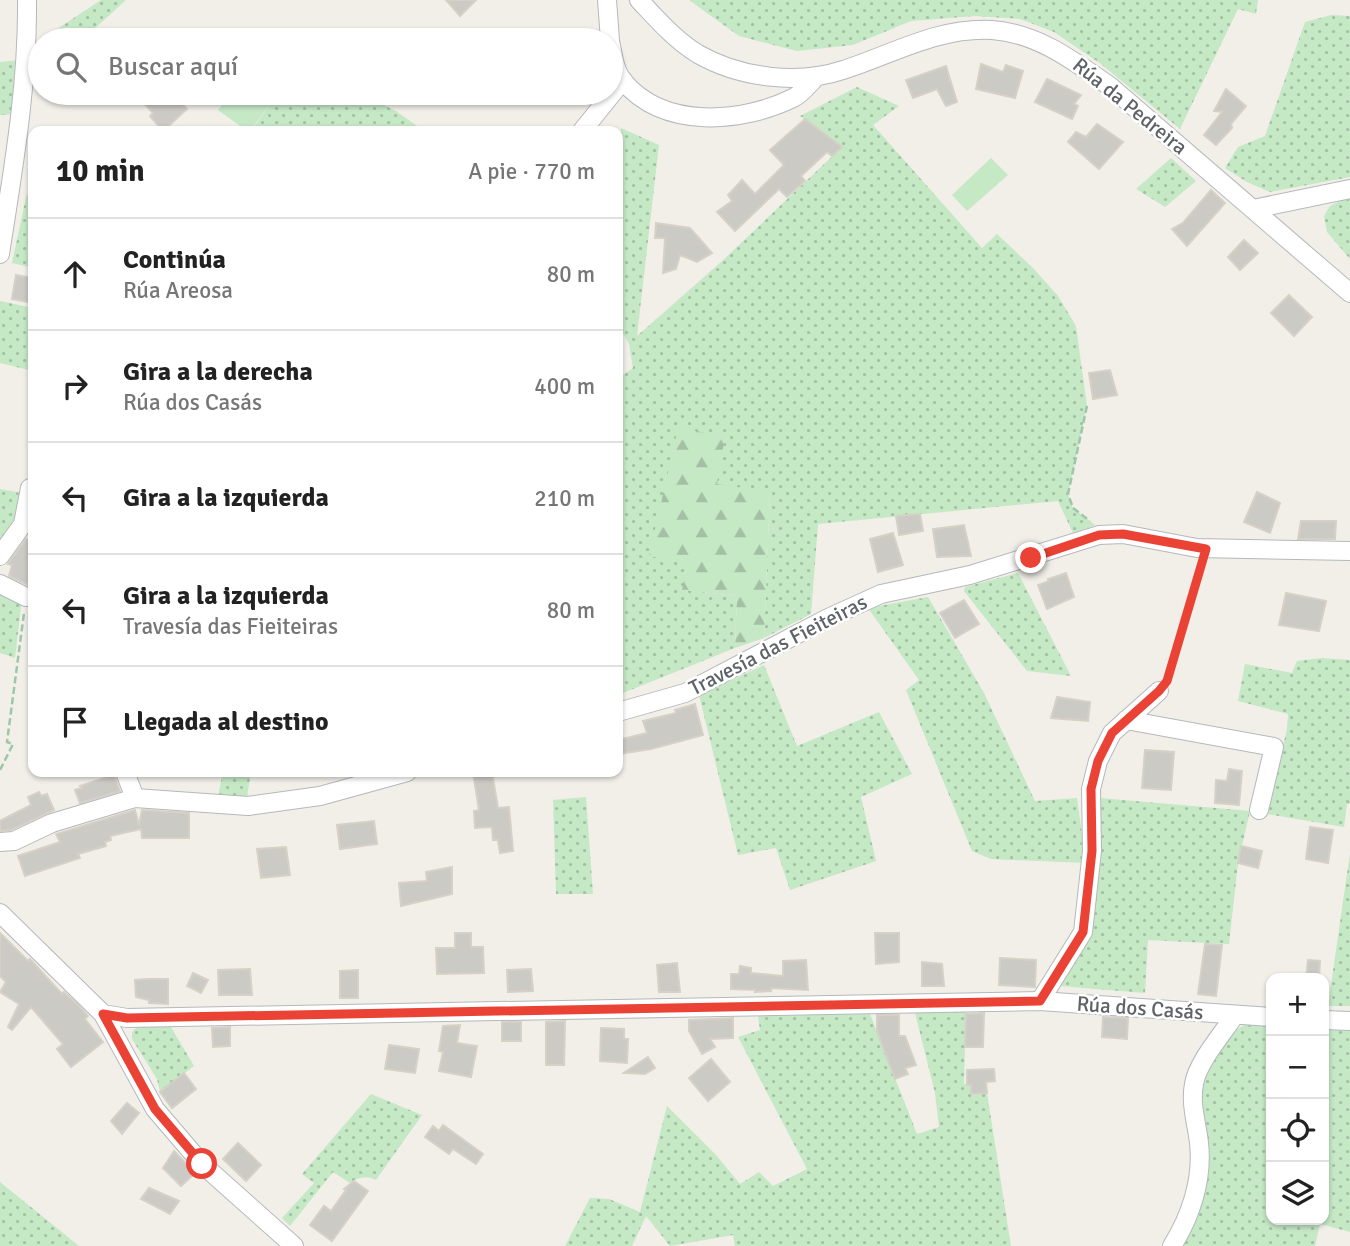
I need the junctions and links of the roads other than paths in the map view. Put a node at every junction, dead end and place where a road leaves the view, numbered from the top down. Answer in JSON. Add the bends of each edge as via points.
{"nodes":[{"id":1,"x":27,"y":0,"type":"edge"},
{"id":2,"x":607,"y":0,"type":"edge"},
{"id":3,"x":639,"y":0,"type":"edge"},
{"id":4,"x":609,"y":28,"type":"edge"},
{"id":5,"x":817,"y":76,"type":"junction"},
{"id":6,"x":623,"y":80,"type":"edge"},
{"id":7,"x":603,"y":105,"type":"edge"},
{"id":8,"x":586,"y":126,"type":"edge"},
{"id":9,"x":1350,"y":189,"type":"edge"},
{"id":10,"x":1253,"y":209,"type":"junction"},
{"id":11,"x":0,"y":254,"type":"edge"},
{"id":12,"x":1350,"y":293,"type":"edge"},
{"id":13,"x":28,"y":498,"type":"edge"},
{"id":14,"x":1350,"y":551,"type":"edge"},
{"id":15,"x":0,"y":556,"type":"edge"},
{"id":16,"x":0,"y":584,"type":"edge"},
{"id":17,"x":26,"y":597,"type":"road end"},
{"id":18,"x":1159,"y":691,"type":"road end"},
{"id":19,"x":623,"y":711,"type":"edge"},
{"id":20,"x":1126,"y":720,"type":"junction"},
{"id":21,"x":127,"y":777,"type":"edge"},
{"id":22,"x":389,"y":777,"type":"edge"},
{"id":23,"x":135,"y":798,"type":"junction"},
{"id":24,"x":1259,"y":810,"type":"dead end"},
{"id":25,"x":0,"y":842,"type":"edge"},
{"id":26,"x":0,"y":913,"type":"edge"},
{"id":27,"x":1040,"y":1001,"type":"junction"},
{"id":28,"x":103,"y":1014,"type":"junction"},
{"id":29,"x":1235,"y":1015,"type":"junction"},
{"id":30,"x":1266,"y":1017,"type":"edge"},
{"id":31,"x":1329,"y":1020,"type":"edge"},
{"id":32,"x":1350,"y":1021,"type":"edge"},
{"id":33,"x":294,"y":1246,"type":"edge"},
{"id":34,"x":1172,"y":1246,"type":"edge"}],
"edges":[{"from":1,"to":11,"type":"street","via":[[27,42]]},
{"from":2,"to":4,"type":"street"},
{"from":3,"to":5,"type":"street","name":"Rúa da Pedreira","via":[[671,34],[698,54],[732,69],[771,76]]},
{"from":5,"to":6,"type":"street","via":[[796,97],[729,117],[669,111]]},
{"from":5,"to":10,"type":"street","name":"Rúa da Pedreira","via":[[956,31],[993,30],[1030,38],[1070,58],[1111,88]]},
{"from":7,"to":8,"type":"street"},
{"from":9,"to":10,"type":"street"},
{"from":10,"to":12,"type":"street","name":"Rúa da Pedreira"},
{"from":13,"to":15,"type":"street","via":[[23,524]]},
{"from":14,"to":19,"type":"street","name":"Travesía das Fieiteiras","via":[[1206,549],[1123,534],[1099,535],[970,575],[881,594],[685,693]]},
{"from":16,"to":17,"type":"street"},
{"from":18,"to":20,"type":"street"},
{"from":20,"to":24,"type":"street","via":[[1274,747]]},
{"from":20,"to":27,"type":"street","via":[[1112,733],[1091,789],[1092,851],[1083,932]]},
{"from":21,"to":23,"type":"street"},
{"from":22,"to":23,"type":"street","via":[[320,796],[248,806]]},
{"from":23,"to":25,"type":"street"},
{"from":26,"to":28,"type":"street"},
{"from":27,"to":28,"type":"street","name":"Rúa dos Casás","via":[[140,1017]]},
{"from":27,"to":29,"type":"street","name":"Rúa dos Casás"},
{"from":28,"to":33,"type":"street","via":[[155,1109],[202,1164]]},
{"from":29,"to":30,"type":"street","name":"Rúa dos Casás"},
{"from":29,"to":34,"type":"street","via":[[1195,1077],[1199,1174],[1191,1206]]},
{"from":31,"to":32,"type":"street"}]}
